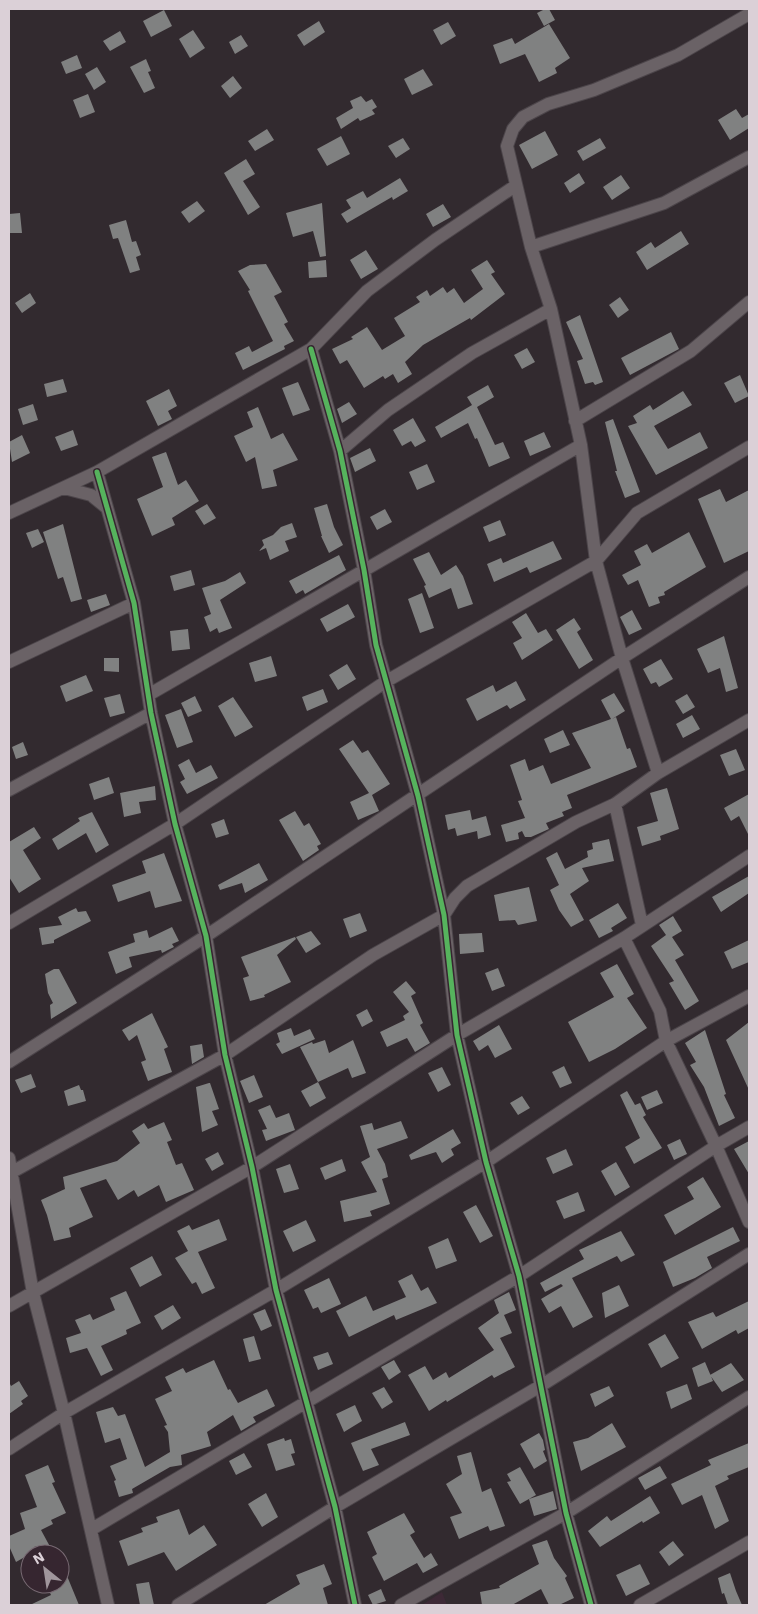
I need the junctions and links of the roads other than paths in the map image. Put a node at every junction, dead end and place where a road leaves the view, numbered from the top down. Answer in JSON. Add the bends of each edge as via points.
{"nodes":[{"id":1,"x":749,"y":14,"type":"edge"},
{"id":2,"x":749,"y":157,"type":"edge"},
{"id":3,"x":515,"y":186,"type":"junction"},
{"id":4,"x":531,"y":247,"type":"junction"},
{"id":5,"x":749,"y":305,"type":"edge"},
{"id":6,"x":551,"y":309,"type":"junction"},
{"id":7,"x":310,"y":349,"type":"junction"},
{"id":8,"x":575,"y":421,"type":"junction"},
{"id":9,"x":581,"y":446,"type":"junction"},
{"id":10,"x":749,"y":447,"type":"edge"},
{"id":11,"x":340,"y":451,"type":"junction"},
{"id":12,"x":98,"y":472,"type":"junction"},
{"id":13,"x":64,"y":488,"type":"junction"},
{"id":14,"x":107,"y":508,"type":"junction"},
{"id":15,"x":10,"y":511,"type":"edge"},
{"id":16,"x":596,"y":561,"type":"junction"},
{"id":17,"x":364,"y":570,"type":"junction"},
{"id":18,"x":749,"y":577,"type":"edge"},
{"id":19,"x":134,"y":603,"type":"junction"},
{"id":20,"x":622,"y":658,"type":"junction"},
{"id":21,"x":9,"y":662,"type":"edge"},
{"id":22,"x":385,"y":682,"type":"junction"},
{"id":23,"x":150,"y":694,"type":"junction"},
{"id":24,"x":151,"y":713,"type":"junction"},
{"id":25,"x":749,"y":720,"type":"edge"},
{"id":26,"x":658,"y":773,"type":"junction"},
{"id":27,"x":9,"y":790,"type":"edge"},
{"id":28,"x":418,"y":796,"type":"junction"},
{"id":29,"x":614,"y":804,"type":"junction"},
{"id":30,"x":175,"y":824,"type":"junction"},
{"id":31,"x":749,"y":856,"type":"edge"},
{"id":32,"x":444,"y":915,"type":"junction"},
{"id":33,"x":9,"y":923,"type":"edge"},
{"id":34,"x":642,"y":925,"type":"junction"},
{"id":35,"x":206,"y":936,"type":"junction"},
{"id":36,"x":624,"y":938,"type":"junction"},
{"id":37,"x":749,"y":996,"type":"edge"},
{"id":38,"x":457,"y":1035,"type":"junction"},
{"id":39,"x":666,"y":1041,"type":"junction"},
{"id":40,"x":225,"y":1055,"type":"junction"},
{"id":41,"x":9,"y":1062,"type":"edge"},
{"id":42,"x":749,"y":1127,"type":"edge"},
{"id":43,"x":716,"y":1146,"type":"junction"},
{"id":44,"x":9,"y":1158,"type":"edge"},
{"id":45,"x":486,"y":1162,"type":"junction"},
{"id":46,"x":252,"y":1167,"type":"junction"},
{"id":47,"x":12,"y":1179,"type":"edge"},
{"id":48,"x":749,"y":1222,"type":"edge"},
{"id":49,"x":749,"y":1254,"type":"edge"},
{"id":50,"x":518,"y":1276,"type":"junction"},
{"id":51,"x":276,"y":1290,"type":"junction"},
{"id":52,"x":33,"y":1293,"type":"junction"},
{"id":53,"x":9,"y":1306,"type":"edge"},
{"id":54,"x":542,"y":1385,"type":"junction"},
{"id":55,"x":749,"y":1397,"type":"edge"},
{"id":56,"x":306,"y":1401,"type":"junction"},
{"id":57,"x":64,"y":1413,"type":"junction"},
{"id":58,"x":9,"y":1450,"type":"edge"},
{"id":59,"x":336,"y":1507,"type":"junction"},
{"id":60,"x":566,"y":1513,"type":"junction"},
{"id":61,"x":92,"y":1529,"type":"junction"},
{"id":62,"x":749,"y":1542,"type":"edge"},
{"id":63,"x":108,"y":1605,"type":"edge"},
{"id":64,"x":178,"y":1605,"type":"edge"},
{"id":65,"x":355,"y":1605,"type":"edge"},
{"id":66,"x":401,"y":1605,"type":"edge"},
{"id":67,"x":592,"y":1605,"type":"edge"},
{"id":68,"x":640,"y":1605,"type":"edge"}],
"edges":[{"from":1,"to":3,"type":"street","via":[[678,55],[594,90],[548,104],[523,117],[513,129],[507,146]]},
{"from":2,"to":4,"type":"street","via":[[664,203]]},
{"from":3,"to":4,"type":"street"},
{"from":3,"to":7,"type":"street","via":[[435,240],[367,292]]},
{"from":4,"to":6,"type":"street"},
{"from":5,"to":8,"type":"street","via":[[691,351]]},
{"from":6,"to":8,"type":"street"},
{"from":6,"to":11,"type":"street","via":[[465,358],[388,410]]},
{"from":7,"to":11,"type":"street"},
{"from":7,"to":12,"type":"street"},
{"from":8,"to":9,"type":"street"},
{"from":9,"to":16,"type":"street"},
{"from":9,"to":17,"type":"street"},
{"from":10,"to":16,"type":"street","via":[[637,513]]},
{"from":11,"to":17,"type":"street"},
{"from":12,"to":13,"type":"street"},
{"from":12,"to":14,"type":"street"},
{"from":13,"to":14,"type":"street","via":[[91,494]]},
{"from":13,"to":15,"type":"street"},
{"from":14,"to":19,"type":"street"},
{"from":16,"to":20,"type":"street"},
{"from":16,"to":22,"type":"street"},
{"from":17,"to":22,"type":"street"},
{"from":17,"to":23,"type":"street"},
{"from":18,"to":20,"type":"street"},
{"from":19,"to":21,"type":"street"},
{"from":19,"to":23,"type":"street"},
{"from":20,"to":26,"type":"street"},
{"from":20,"to":28,"type":"street"},
{"from":22,"to":28,"type":"street"},
{"from":22,"to":30,"type":"street"},
{"from":23,"to":24,"type":"street"},
{"from":24,"to":27,"type":"street"},
{"from":24,"to":30,"type":"street"},
{"from":25,"to":26,"type":"street"},
{"from":26,"to":29,"type":"street"},
{"from":28,"to":32,"type":"street"},
{"from":28,"to":35,"type":"street"},
{"from":29,"to":32,"type":"street","via":[[576,822],[467,886]]},
{"from":29,"to":34,"type":"street"},
{"from":30,"to":33,"type":"street"},
{"from":30,"to":35,"type":"street"},
{"from":31,"to":34,"type":"street"},
{"from":32,"to":38,"type":"street"},
{"from":32,"to":40,"type":"street","via":[[373,955]]},
{"from":34,"to":36,"type":"street"},
{"from":35,"to":40,"type":"street"},
{"from":35,"to":41,"type":"street"},
{"from":36,"to":38,"type":"street"},
{"from":36,"to":39,"type":"street","via":[[660,1011]]},
{"from":37,"to":39,"type":"street"},
{"from":38,"to":45,"type":"street"},
{"from":38,"to":46,"type":"street"},
{"from":39,"to":43,"type":"street"},
{"from":39,"to":45,"type":"street"},
{"from":40,"to":46,"type":"street"},
{"from":40,"to":47,"type":"street"},
{"from":42,"to":43,"type":"street"},
{"from":43,"to":48,"type":"street"},
{"from":43,"to":50,"type":"street"},
{"from":44,"to":47,"type":"street"},
{"from":45,"to":50,"type":"street"},
{"from":45,"to":51,"type":"street"},
{"from":46,"to":51,"type":"street"},
{"from":46,"to":52,"type":"street"},
{"from":47,"to":52,"type":"street"},
{"from":49,"to":54,"type":"street"},
{"from":50,"to":54,"type":"street"},
{"from":50,"to":56,"type":"street"},
{"from":51,"to":56,"type":"street"},
{"from":51,"to":57,"type":"street"},
{"from":52,"to":53,"type":"street"},
{"from":52,"to":57,"type":"street"},
{"from":54,"to":59,"type":"street"},
{"from":54,"to":60,"type":"street"},
{"from":55,"to":60,"type":"street"},
{"from":56,"to":59,"type":"street"},
{"from":56,"to":61,"type":"street"},
{"from":57,"to":58,"type":"street"},
{"from":57,"to":61,"type":"street"},
{"from":59,"to":64,"type":"street"},
{"from":59,"to":65,"type":"street"},
{"from":60,"to":66,"type":"street"},
{"from":60,"to":67,"type":"street"},
{"from":61,"to":63,"type":"street"},
{"from":62,"to":68,"type":"street"}]}
